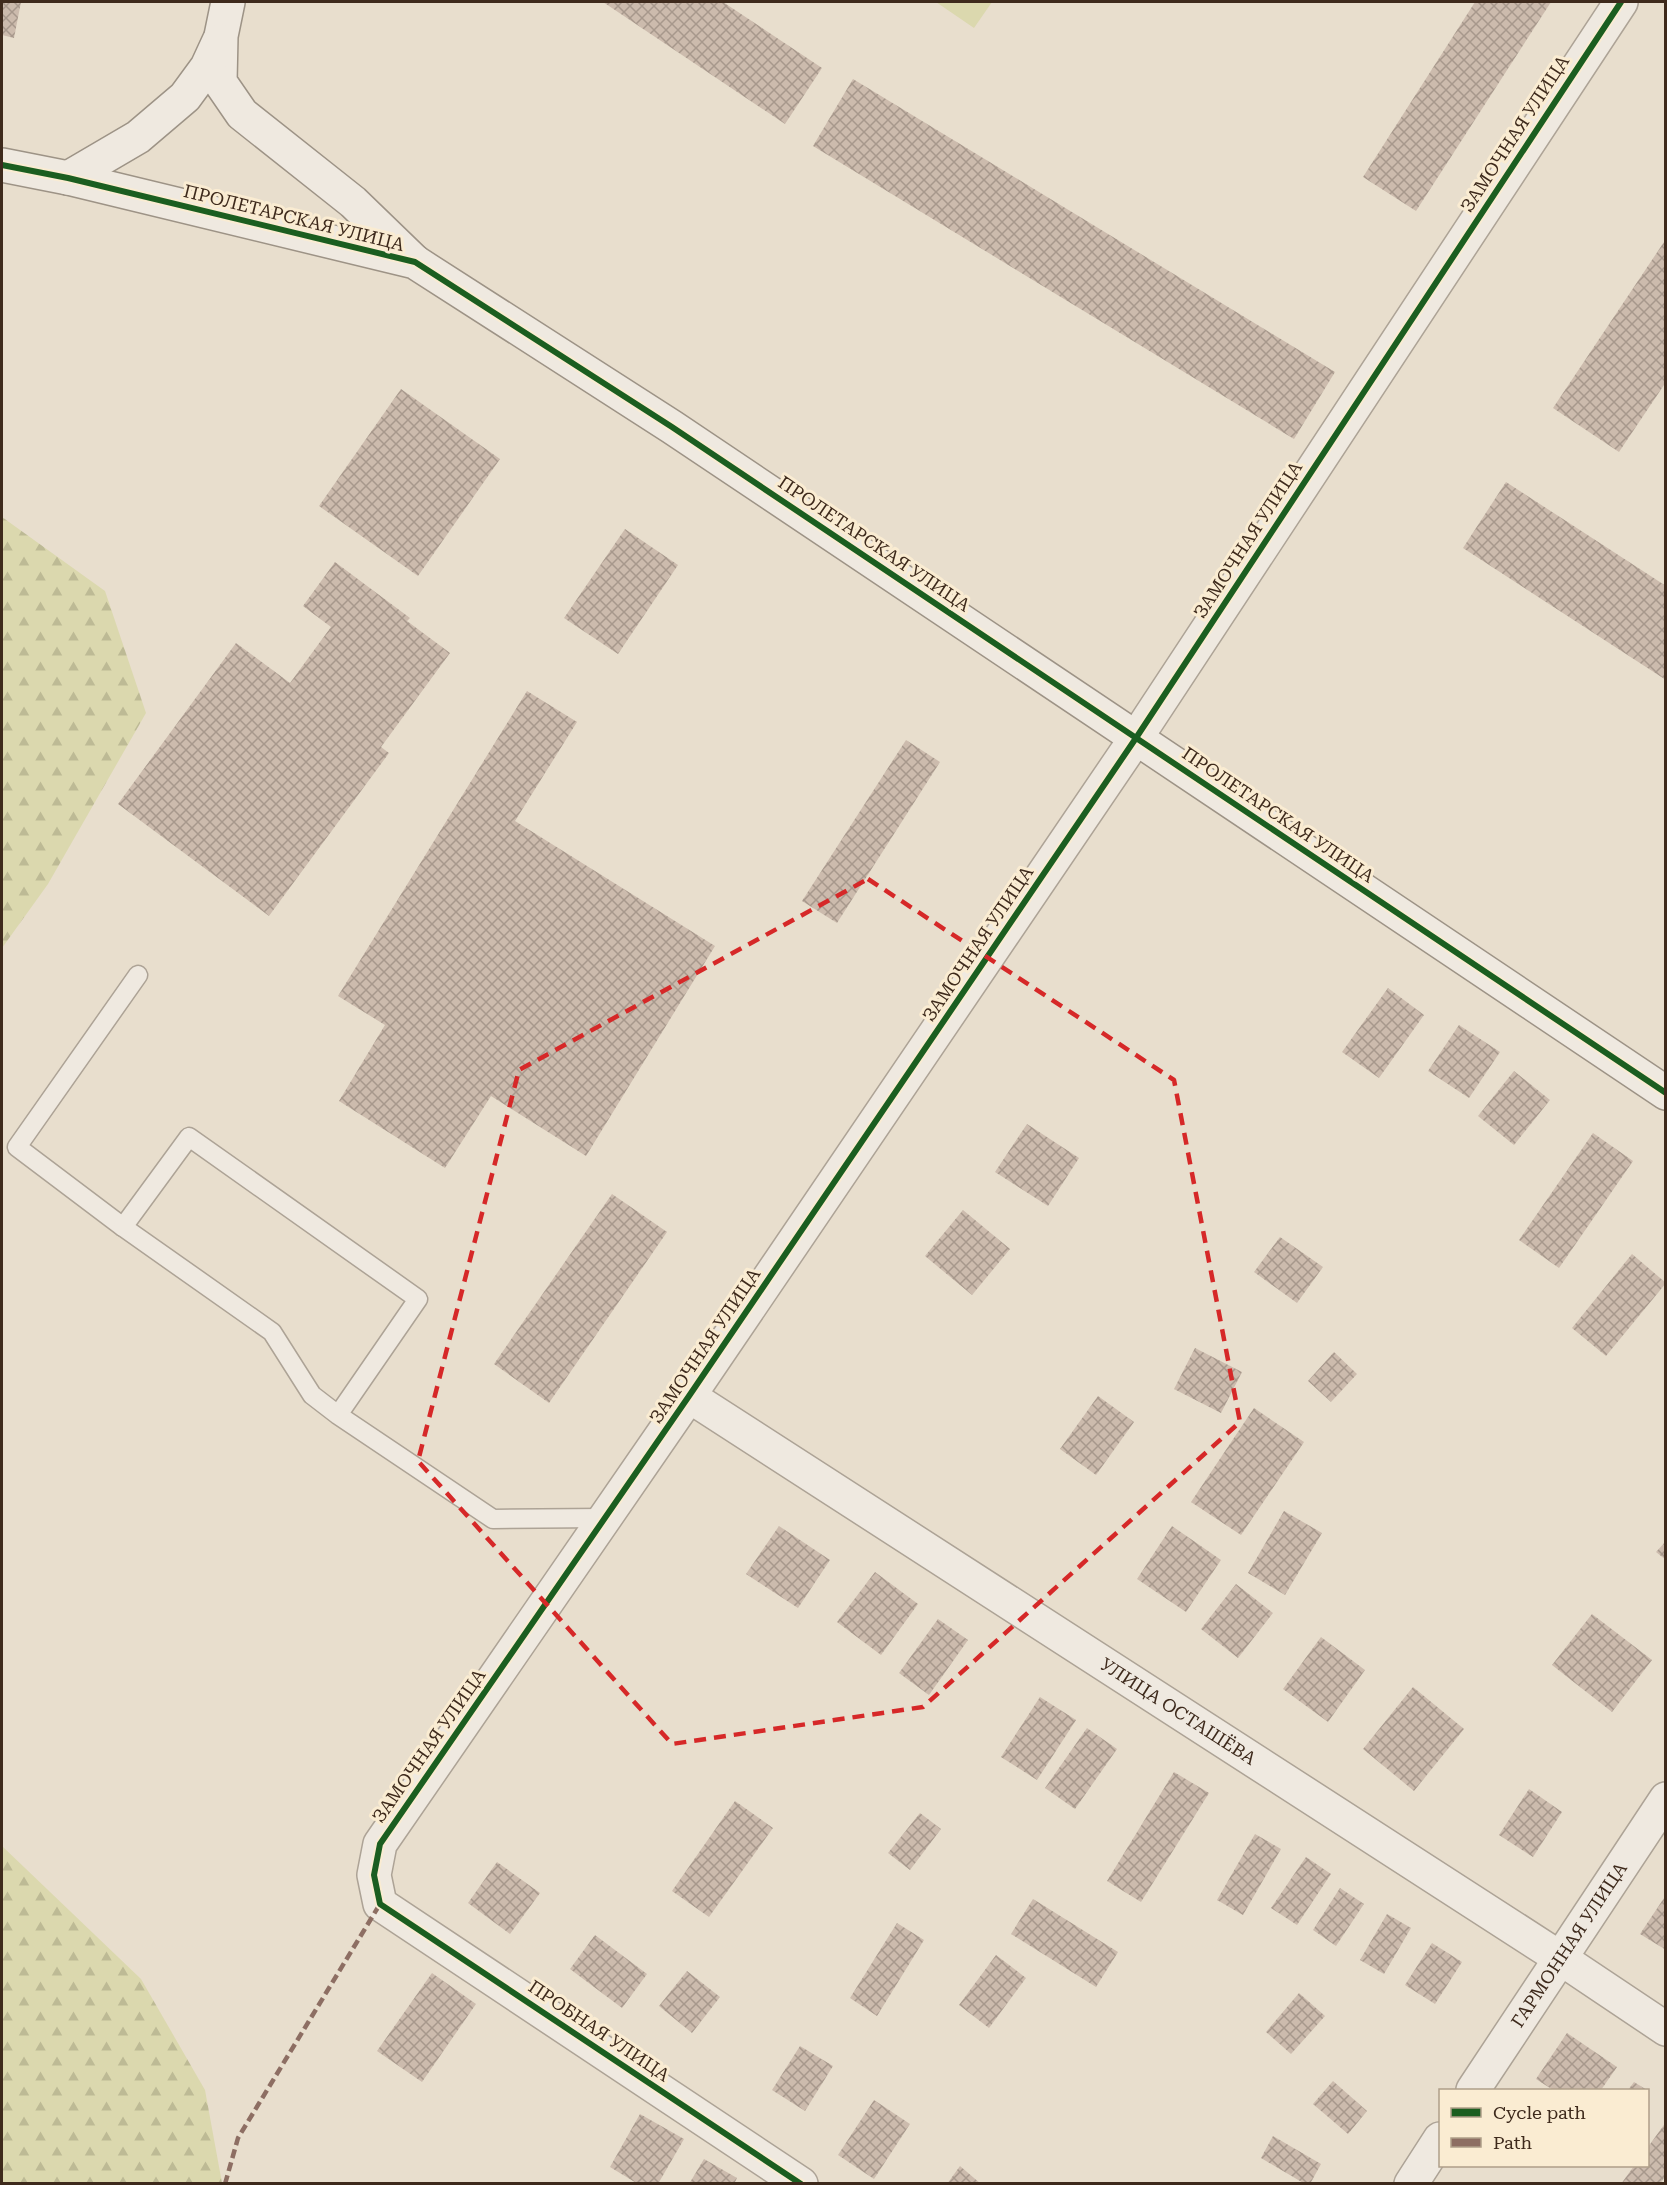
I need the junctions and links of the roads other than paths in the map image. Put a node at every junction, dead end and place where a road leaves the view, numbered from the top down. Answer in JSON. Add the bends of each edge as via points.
{"nodes":[{"id":1,"x":228,"y":2,"type":"edge"},
{"id":2,"x":1621,"y":2,"type":"edge"},
{"id":3,"x":221,"y":36,"type":"junction"},
{"id":4,"x":2,"y":165,"type":"edge"},
{"id":5,"x":68,"y":178,"type":"junction"},
{"id":6,"x":415,"y":262,"type":"junction"},
{"id":7,"x":1136,"y":738,"type":"junction"},
{"id":8,"x":138,"y":975,"type":"dead end"},
{"id":9,"x":1665,"y":1093,"type":"edge"},
{"id":10,"x":123,"y":1227,"type":"junction"},
{"id":11,"x":689,"y":1396,"type":"junction"},
{"id":12,"x":338,"y":1415,"type":"junction"},
{"id":13,"x":605,"y":1518,"type":"junction"},
{"id":14,"x":1665,"y":1799,"type":"edge"},
{"id":15,"x":380,"y":1904,"type":"joint"},
{"id":16,"x":1560,"y":1958,"type":"junction"},
{"id":17,"x":1665,"y":2029,"type":"edge"},
{"id":18,"x":1474,"y":2089,"type":"edge"},
{"id":19,"x":1439,"y":2141,"type":"edge"},
{"id":20,"x":801,"y":2184,"type":"edge"},
{"id":21,"x":1412,"y":2184,"type":"edge"}],
"edges":[{"from":1,"to":3,"type":"street"},
{"from":2,"to":7,"type":"street","name":"ЗАМОЧНАЯ УЛИЦА"},
{"from":3,"to":5,"type":"street","via":[[207,67],[185,97],[138,137]]},
{"from":3,"to":6,"type":"street","via":[[220,82],[242,114],[353,202]]},
{"from":4,"to":5,"type":"street","name":"ПРОЛЕТАРСКАЯ УЛИЦА"},
{"from":5,"to":6,"type":"street","name":"ПРОЛЕТАРСКАЯ УЛИЦА"},
{"from":6,"to":7,"type":"street","name":"ПРОЛЕТАРСКАЯ УЛИЦА","via":[[672,427]]},
{"from":7,"to":9,"type":"street","name":"ПРОЛЕТАРСКАЯ УЛИЦА"},
{"from":7,"to":11,"type":"street","name":"ЗАМОЧНАЯ УЛИЦА"},
{"from":8,"to":10,"type":"lane","via":[[17,1147]]},
{"from":10,"to":12,"type":"lane","via":[[272,1332],[312,1395]]},
{"from":10,"to":12,"type":"lane","via":[[189,1137],[418,1299]]},
{"from":11,"to":13,"type":"street","name":"ЗАМОЧНАЯ УЛИЦА"},
{"from":11,"to":16,"type":"street","name":"УЛИЦА ОСТАШЁВА"},
{"from":12,"to":13,"type":"lane","via":[[493,1519]]},
{"from":13,"to":15,"type":"street","name":"ЗАМОЧНАЯ УЛИЦА","via":[[380,1844],[374,1875]]},
{"from":14,"to":16,"type":"street","name":"ГАРМОННАЯ УЛИЦА"},
{"from":15,"to":20,"type":"street","name":"ПРОБНАЯ УЛИЦА"},
{"from":16,"to":17,"type":"street","name":"УЛИЦА ОСТАШЁВА"},
{"from":16,"to":18,"type":"street","name":"ГАРМОННАЯ УЛИЦА"},
{"from":19,"to":21,"type":"street"}]}
